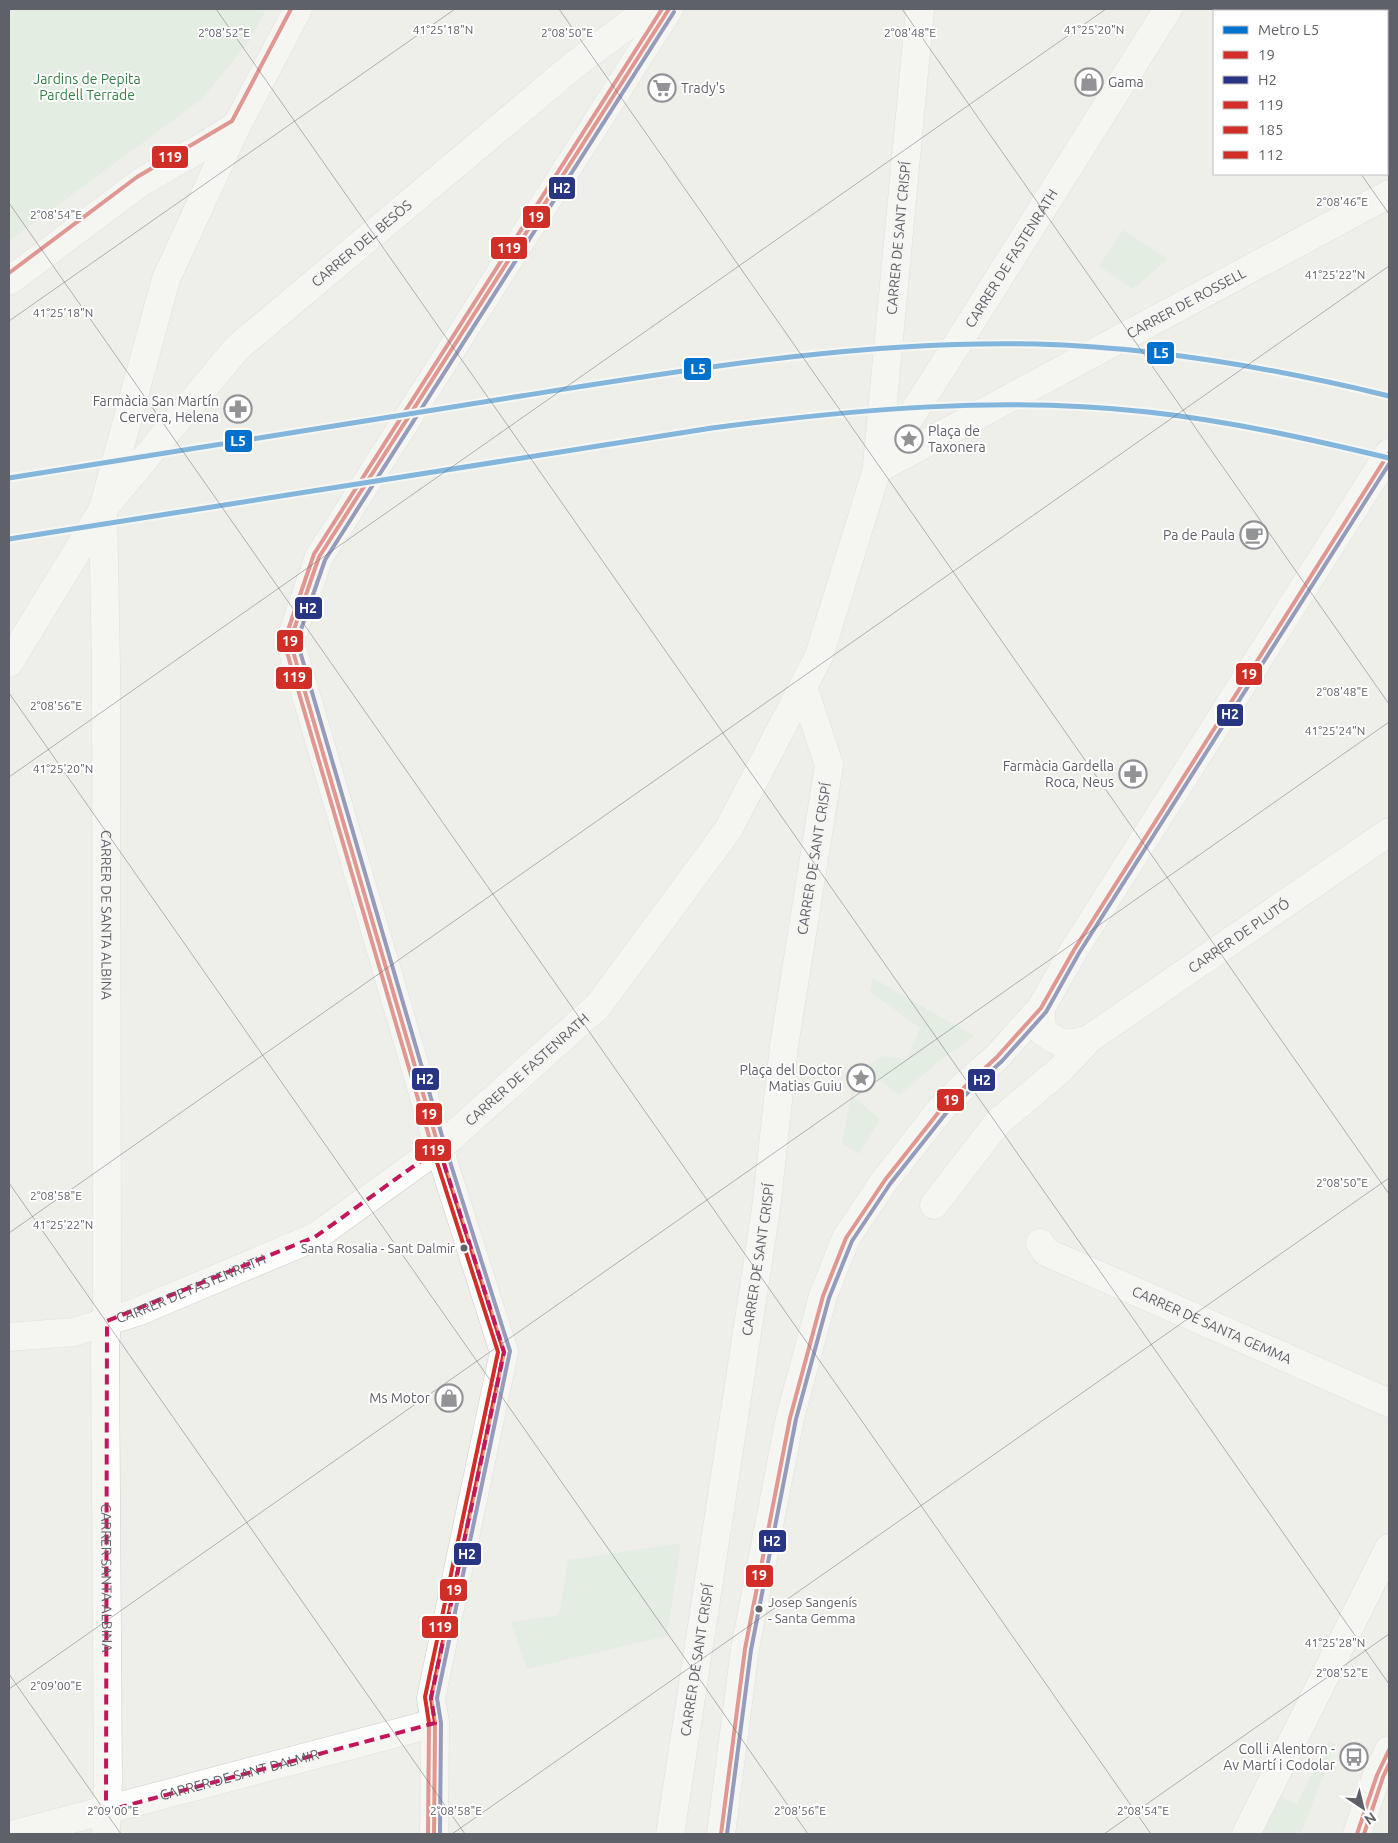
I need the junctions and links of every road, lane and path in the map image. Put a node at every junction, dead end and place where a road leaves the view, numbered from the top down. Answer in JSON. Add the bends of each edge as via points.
{"nodes":[{"id":1,"x":298,"y":9,"type":"edge"},
{"id":2,"x":650,"y":9,"type":"edge"},
{"id":3,"x":669,"y":9,"type":"edge"},
{"id":4,"x":920,"y":9,"type":"edge"},
{"id":5,"x":1168,"y":9,"type":"edge"},
{"id":6,"x":236,"y":125,"type":"junction"},
{"id":7,"x":1389,"y":194,"type":"edge"},
{"id":8,"x":9,"y":281,"type":"edge"},
{"id":9,"x":1389,"y":453,"type":"edge"},
{"id":10,"x":877,"y":469,"type":"junction"},
{"id":11,"x":103,"y":509,"type":"junction"},
{"id":12,"x":9,"y":663,"type":"edge"},
{"id":13,"x":803,"y":687,"type":"junction"},
{"id":14,"x":1389,"y":832,"type":"edge"},
{"id":15,"x":1041,"y":1008,"type":"junction"},
{"id":16,"x":1090,"y":1039,"type":"junction"},
{"id":17,"x":439,"y":1148,"type":"junction"},
{"id":18,"x":934,"y":1205,"type":"dead end"},
{"id":19,"x":1040,"y":1243,"type":"dead end"},
{"id":20,"x":107,"y":1321,"type":"junction"},
{"id":21,"x":9,"y":1336,"type":"edge"},
{"id":22,"x":1389,"y":1403,"type":"edge"},
{"id":23,"x":1389,"y":1548,"type":"edge"},
{"id":24,"x":435,"y":1723,"type":"junction"},
{"id":25,"x":1389,"y":1750,"type":"edge"},
{"id":26,"x":106,"y":1823,"type":"edge"},
{"id":27,"x":15,"y":1834,"type":"edge"},
{"id":28,"x":434,"y":1834,"type":"edge"},
{"id":29,"x":670,"y":1834,"type":"edge"},
{"id":30,"x":721,"y":1834,"type":"edge"},
{"id":31,"x":1246,"y":1834,"type":"edge"},
{"id":32,"x":1357,"y":1834,"type":"edge"}],
"edges":[{"from":1,"to":6,"type":"street"},
{"from":2,"to":11,"type":"street","name":"CARRER DEL BESÒS","via":[[574,65],[236,348]]},
{"from":3,"to":17,"type":"street","via":[[319,557],[290,641]]},
{"from":4,"to":10,"type":"street","name":"CARRER DE SANT CRISPÍ"},
{"from":5,"to":10,"type":"street","name":"CARRER DE FASTENRATH"},
{"from":6,"to":8,"type":"street","via":[[141,182]]},
{"from":6,"to":11,"type":"street","via":[[166,280]]},
{"from":7,"to":10,"type":"street","name":"CARRER DE ROSSELL"},
{"from":9,"to":15,"type":"street","via":[[1074,950]]},
{"from":10,"to":13,"type":"street","name":"CARRER DE FASTENRATH","via":[[820,656]]},
{"from":11,"to":12,"type":"street"},
{"from":11,"to":20,"type":"street","name":"CARRER DE SANTA ALBINA"},
{"from":13,"to":17,"type":"street","name":"CARRER DE FASTENRATH","via":[[728,830],[598,1006]]},
{"from":13,"to":29,"type":"street","name":"CARRER DE SANT CRISPÍ","via":[[829,765],[784,1046],[766,1209]]},
{"from":14,"to":16,"type":"street","name":"CARRER DE PLUTÓ"},
{"from":15,"to":16,"type":"street","name":"CARRER DE PLUTÓ","via":[[1042,1030],[1055,1040],[1067,1045]]},
{"from":15,"to":30,"type":"street","via":[[997,1057],[942,1108],[885,1180],[846,1238],[823,1296],[790,1418],[745,1649]]},
{"from":16,"to":18,"type":"street","name":"CARRER DE PLUTÓ","via":[[998,1122]]},
{"from":17,"to":20,"type":"street","name":"CARRER DE FASTENRATH","via":[[315,1237],[137,1312]]},
{"from":17,"to":24,"type":"street","via":[[504,1352],[431,1698]]},
{"from":19,"to":22,"type":"street","name":"CARRER DE SANTA GEMMA","via":[[1046,1252]]},
{"from":20,"to":21,"type":"street","name":"CARRER DE FASTENRATH","via":[[74,1332]]},
{"from":20,"to":26,"type":"street","name":"CARRER SANTA ALBINA"},
{"from":23,"to":31,"type":"street"},
{"from":24,"to":26,"type":"street","name":"CARRER DE SANT DALMIR"},
{"from":24,"to":28,"type":"street"},
{"from":25,"to":32,"type":"street"},
{"from":26,"to":27,"type":"street","name":"CARRER DE SANT DALMIR"}]}
